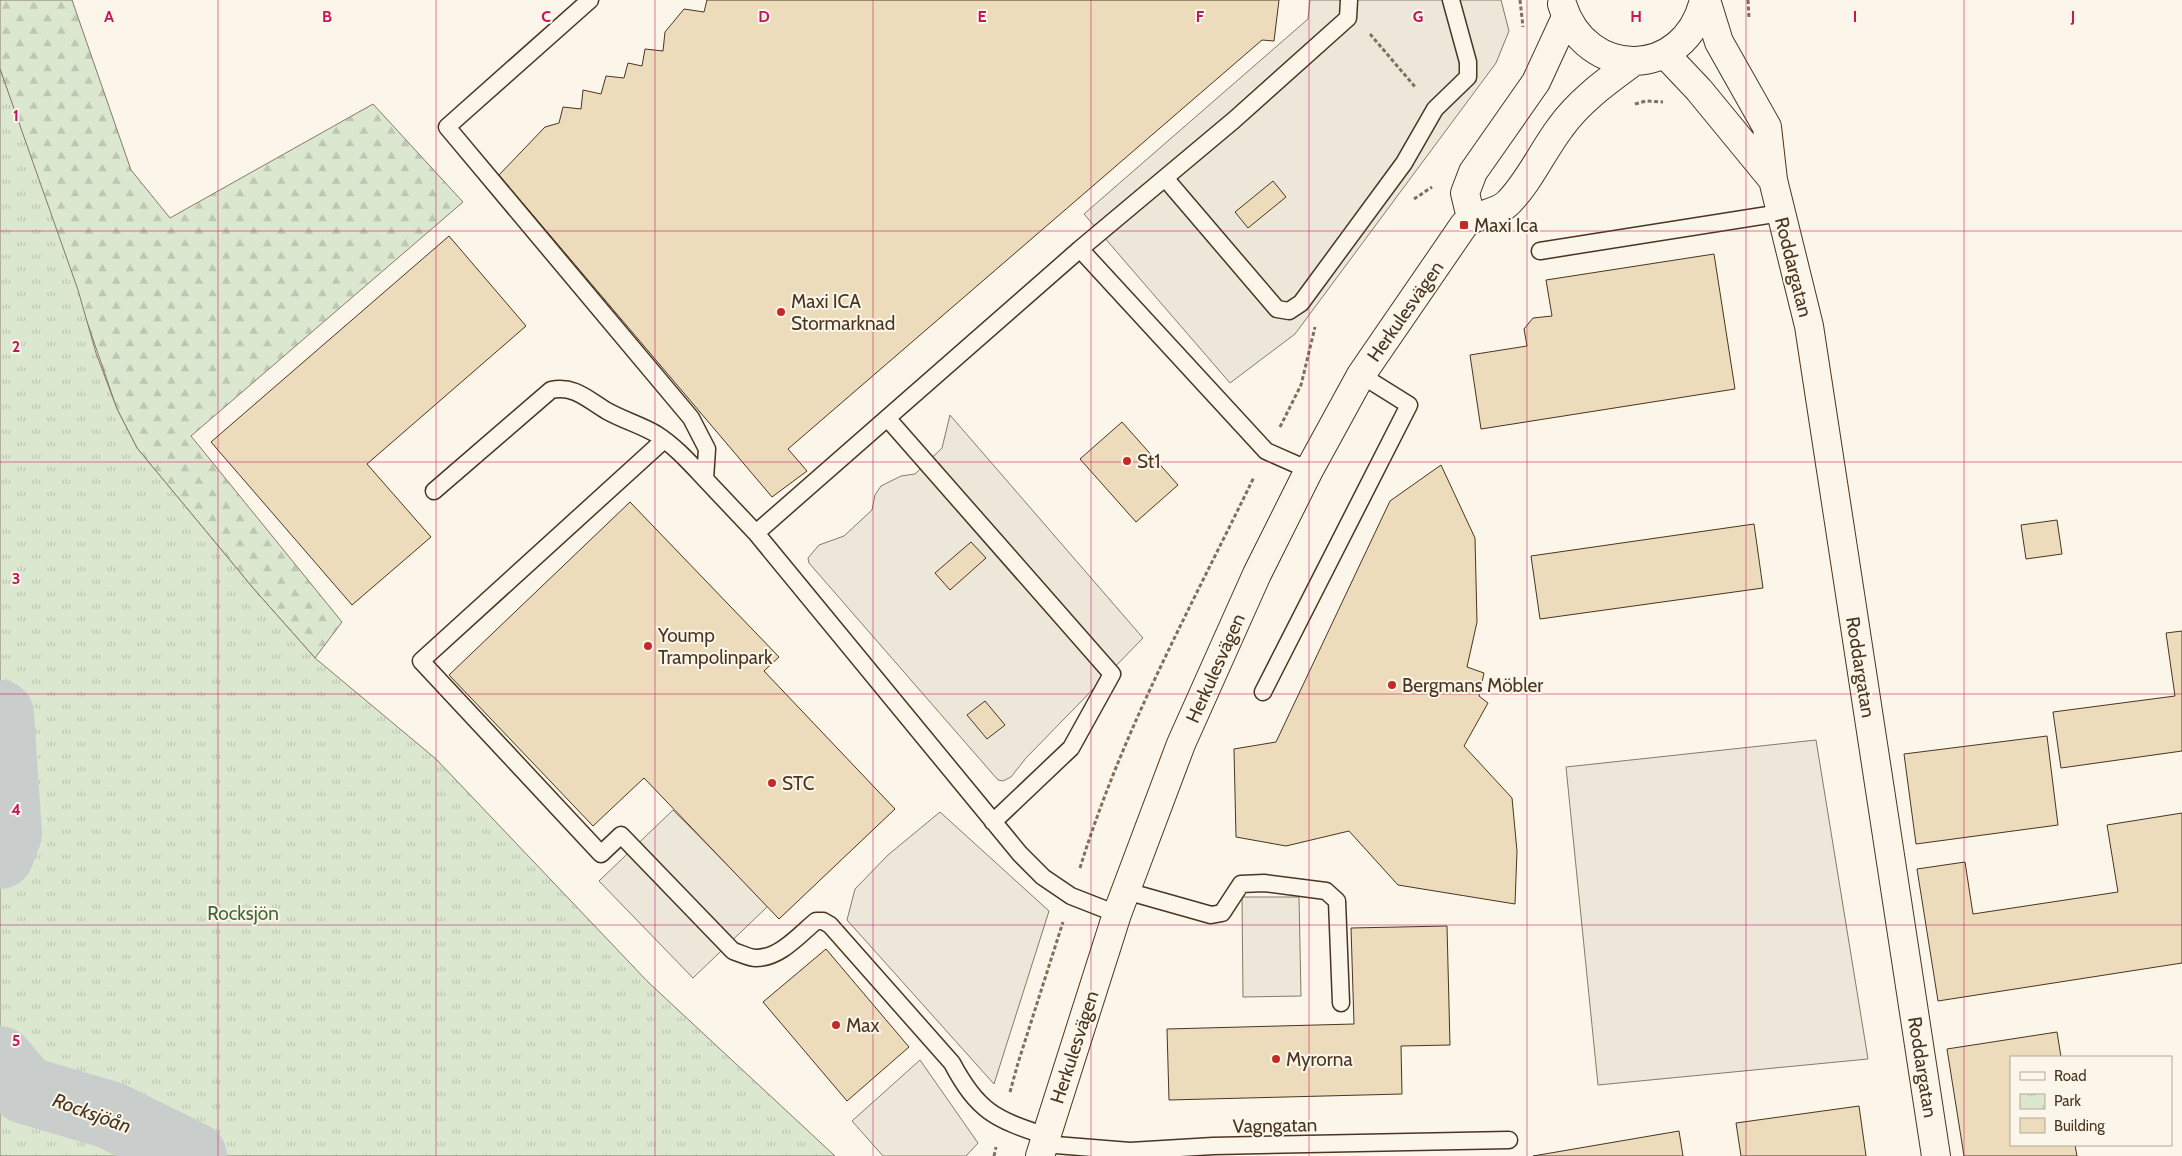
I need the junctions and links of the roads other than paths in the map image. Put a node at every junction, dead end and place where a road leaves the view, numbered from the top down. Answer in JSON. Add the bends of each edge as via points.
{"nodes":[{"id":1,"x":590,"y":0,"type":"edge"},
{"id":2,"x":1349,"y":0,"type":"edge"},
{"id":3,"x":1451,"y":0,"type":"edge"},
{"id":4,"x":1705,"y":0,"type":"edge"},
{"id":5,"x":1564,"y":8,"type":"edge"},
{"id":6,"x":1665,"y":54,"type":"junction"},
{"id":7,"x":1633,"y":62,"type":"junction"},
{"id":8,"x":1165,"y":178,"type":"junction"},
{"id":9,"x":1773,"y":180,"type":"junction"},
{"id":10,"x":1781,"y":213,"type":"junction"},
{"id":11,"x":1470,"y":218,"type":"junction"},
{"id":12,"x":1080,"y":249,"type":"junction"},
{"id":13,"x":1540,"y":251,"type":"dead end"},
{"id":14,"x":1361,"y":374,"type":"junction"},
{"id":15,"x":888,"y":419,"type":"junction"},
{"id":16,"x":664,"y":440,"type":"junction"},
{"id":17,"x":1309,"y":470,"type":"junction"},
{"id":18,"x":705,"y":479,"type":"junction"},
{"id":19,"x":434,"y":491,"type":"dead end"},
{"id":20,"x":756,"y":533,"type":"junction"},
{"id":21,"x":1263,"y":692,"type":"dead end"},
{"id":22,"x":993,"y":822,"type":"junction"},
{"id":23,"x":1121,"y":902,"type":"junction"},
{"id":24,"x":1340,"y":1003,"type":"dead end"},
{"id":25,"x":1509,"y":1140,"type":"dead end"},
{"id":26,"x":1043,"y":1146,"type":"edge"},
{"id":27,"x":1117,"y":1153,"type":"edge"},
{"id":28,"x":1936,"y":1156,"type":"edge"}],
"edges":[{"from":1,"to":18,"type":"lane","via":[[447,128],[691,418],[707,449]]},
{"from":2,"to":8,"type":"lane","via":[[1348,18]]},
{"from":3,"to":8,"type":"lane","via":[[1468,62],[1468,77],[1435,110],[1404,164],[1301,303],[1289,311],[1278,309]]},
{"from":4,"to":6,"type":"main road","via":[[1692,30]]},
{"from":4,"to":9,"type":"main road","name":"Roddargatan","via":[[1719,42],[1767,127]]},
{"from":5,"to":7,"type":"main road","via":[[1577,35],[1593,49],[1612,58]]},
{"from":5,"to":11,"type":"main road","via":[[1536,82],[1473,172],[1465,192]]},
{"from":6,"to":7,"type":"main road"},
{"from":6,"to":9,"type":"main road","name":"Roddargatan"},
{"from":7,"to":11,"type":"main road","via":[[1585,99],[1560,126],[1536,166],[1507,204]]},
{"from":8,"to":12,"type":"lane"},
{"from":9,"to":10,"type":"main road","name":"Roddargatan"},
{"from":10,"to":13,"type":"lane"},
{"from":10,"to":28,"type":"main road","name":"Roddargatan","via":[[1809,326]]},
{"from":11,"to":14,"type":"main road","name":"Herkulesvägen"},
{"from":12,"to":15,"type":"lane"},
{"from":12,"to":17,"type":"lane","via":[[1266,451]]},
{"from":14,"to":17,"type":"main road","name":"Herkulesvägen"},
{"from":14,"to":21,"type":"lane","via":[[1409,405]]},
{"from":15,"to":20,"type":"lane"},
{"from":15,"to":22,"type":"lane","via":[[1112,674],[1071,748]]},
{"from":16,"to":18,"type":"lane"},
{"from":16,"to":19,"type":"lane","via":[[576,391],[551,390]]},
{"from":16,"to":26,"type":"lane","name":"Vagngatan","via":[[421,661],[601,854],[621,835],[733,951],[755,958],[768,956],[816,921],[830,925],[952,1063],[966,1089],[978,1102]]},
{"from":17,"to":23,"type":"main road","name":"Herkulesvägen","via":[[1257,574],[1181,744]]},
{"from":18,"to":20,"type":"lane"},
{"from":20,"to":22,"type":"lane"},
{"from":22,"to":23,"type":"lane","via":[[1043,877],[1071,896]]},
{"from":23,"to":24,"type":"lane","via":[[1211,915],[1222,913],[1241,884],[1264,883],[1326,891],[1337,901]]},
{"from":23,"to":26,"type":"main road","name":"Herkulesvägen"},
{"from":25,"to":27,"type":"lane","name":"Vagngatan"},
{"from":26,"to":27,"type":"lane","name":"Vagngatan"}]}
